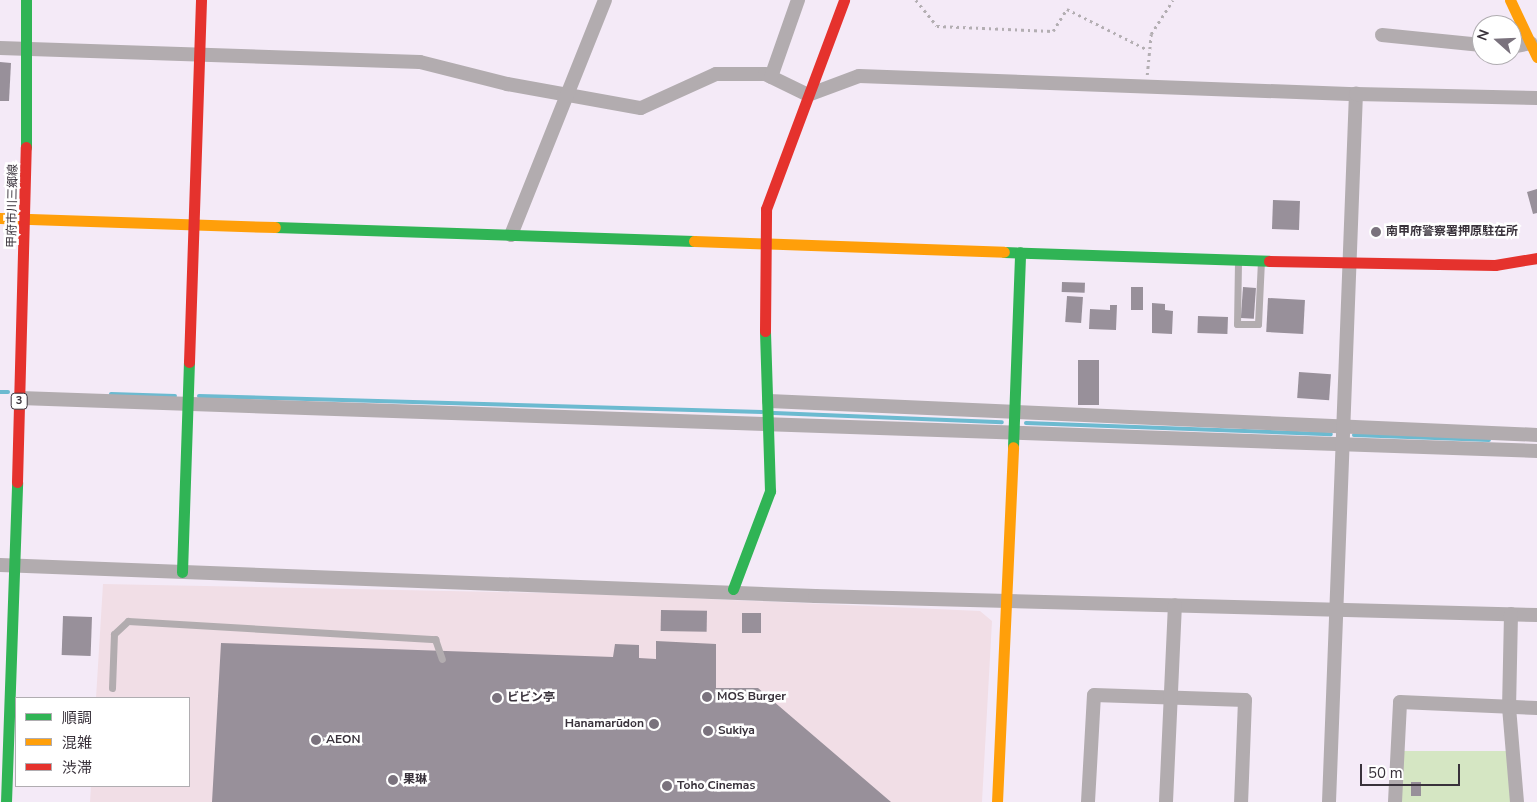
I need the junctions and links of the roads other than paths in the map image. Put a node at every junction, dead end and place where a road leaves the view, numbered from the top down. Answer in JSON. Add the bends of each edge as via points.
{"nodes":[{"id":1,"x":26,"y":0,"type":"edge"},
{"id":2,"x":200,"y":0,"type":"edge"},
{"id":3,"x":605,"y":0,"type":"edge"},
{"id":4,"x":798,"y":0,"type":"edge"},
{"id":5,"x":844,"y":0,"type":"edge"},
{"id":6,"x":1510,"y":0,"type":"edge"},
{"id":7,"x":1382,"y":35,"type":"dead end"},
{"id":8,"x":1530,"y":43,"type":"junction"},
{"id":9,"x":1472,"y":44,"type":"edge"},
{"id":10,"x":1522,"y":45,"type":"edge"},
{"id":11,"x":0,"y":48,"type":"edge"},
{"id":12,"x":29,"y":49,"type":"junction"},
{"id":13,"x":199,"y":55,"type":"junction"},
{"id":14,"x":1537,"y":57,"type":"edge"},
{"id":15,"x":771,"y":77,"type":"junction"},
{"id":16,"x":565,"y":94,"type":"junction"},
{"id":17,"x":1356,"y":94,"type":"junction"},
{"id":18,"x":808,"y":95,"type":"junction"},
{"id":19,"x":1537,"y":98,"type":"edge"},
{"id":20,"x":0,"y":218,"type":"edge"},
{"id":21,"x":26,"y":219,"type":"junction"},
{"id":22,"x":193,"y":224,"type":"junction"},
{"id":23,"x":510,"y":235,"type":"junction"},
{"id":24,"x":762,"y":243,"type":"junction"},
{"id":25,"x":1020,"y":252,"type":"junction"},
{"id":26,"x":1537,"y":258,"type":"edge"},
{"id":27,"x":1238,"y":260,"type":"junction"},
{"id":28,"x":1261,"y":260,"type":"junction"},
{"id":29,"x":1348,"y":263,"type":"junction"},
{"id":30,"x":20,"y":398,"type":"junction"},
{"id":31,"x":769,"y":401,"type":"junction"},
{"id":32,"x":187,"y":404,"type":"junction"},
{"id":33,"x":1014,"y":412,"type":"junction"},
{"id":34,"x":770,"y":427,"type":"junction"},
{"id":35,"x":1343,"y":427,"type":"junction"},
{"id":36,"x":1014,"y":433,"type":"junction"},
{"id":37,"x":1537,"y":435,"type":"edge"},
{"id":38,"x":1342,"y":444,"type":"junction"},
{"id":39,"x":1537,"y":451,"type":"edge"},
{"id":40,"x":7,"y":565,"type":"edge"},
{"id":41,"x":182,"y":572,"type":"junction"},
{"id":42,"x":732,"y":589,"type":"junction"},
{"id":43,"x":1008,"y":600,"type":"junction"},
{"id":44,"x":1175,"y":604,"type":"junction"},
{"id":45,"x":1337,"y":609,"type":"junction"},
{"id":46,"x":1511,"y":614,"type":"junction"},
{"id":47,"x":1537,"y":615,"type":"edge"},
{"id":48,"x":442,"y":659,"type":"dead end"},
{"id":49,"x":112,"y":688,"type":"dead end"},
{"id":50,"x":1171,"y":697,"type":"junction"},
{"id":51,"x":1509,"y":707,"type":"junction"},
{"id":52,"x":1537,"y":708,"type":"edge"},
{"id":53,"x":8,"y":728,"type":"edge"},
{"id":54,"x":6,"y":802,"type":"edge"},
{"id":55,"x":997,"y":802,"type":"edge"},
{"id":56,"x":1088,"y":802,"type":"edge"},
{"id":57,"x":1166,"y":802,"type":"edge"},
{"id":58,"x":1241,"y":802,"type":"edge"},
{"id":59,"x":1329,"y":802,"type":"edge"},
{"id":60,"x":1396,"y":802,"type":"edge"},
{"id":61,"x":1517,"y":802,"type":"edge"}],
"edges":[{"from":1,"to":12,"type":"street","name":"甲府市川三郷線","number":"3"},
{"from":2,"to":13,"type":"street"},
{"from":3,"to":16,"type":"street"},
{"from":4,"to":15,"type":"street"},
{"from":5,"to":18,"type":"street"},
{"from":6,"to":8,"type":"street"},
{"from":7,"to":9,"type":"street"},
{"from":8,"to":10,"type":"street"},
{"from":8,"to":14,"type":"street"},
{"from":11,"to":12,"type":"street"},
{"from":12,"to":13,"type":"street"},
{"from":12,"to":21,"type":"street","name":"甲府市川三郷線","number":"3"},
{"from":13,"to":16,"type":"street","via":[[420,62]]},
{"from":13,"to":22,"type":"street"},
{"from":15,"to":16,"type":"street","via":[[716,74],[641,108]]},
{"from":15,"to":18,"type":"street"},
{"from":16,"to":23,"type":"street"},
{"from":17,"to":18,"type":"street","via":[[859,76]]},
{"from":17,"to":19,"type":"street"},
{"from":17,"to":29,"type":"street"},
{"from":18,"to":24,"type":"street","via":[[773,186]]},
{"from":20,"to":21,"type":"street"},
{"from":21,"to":22,"type":"street"},
{"from":21,"to":30,"type":"street","name":"甲府市川三郷線","number":"3"},
{"from":22,"to":23,"type":"street"},
{"from":22,"to":32,"type":"street"},
{"from":23,"to":24,"type":"street"},
{"from":24,"to":25,"type":"street"},
{"from":24,"to":31,"type":"street"},
{"from":25,"to":27,"type":"street"},
{"from":25,"to":33,"type":"street"},
{"from":26,"to":29,"type":"street","via":[[1451,266]]},
{"from":27,"to":28,"type":"street"},
{"from":27,"to":28,"type":"lane","via":[[1238,324],[1258,324]]},
{"from":28,"to":29,"type":"street"},
{"from":29,"to":35,"type":"street"},
{"from":30,"to":32,"type":"street"},
{"from":30,"to":40,"type":"street","name":"甲府市川三郷線","number":"3"},
{"from":31,"to":33,"type":"street"},
{"from":31,"to":34,"type":"street"},
{"from":32,"to":34,"type":"street"},
{"from":32,"to":41,"type":"street"},
{"from":33,"to":35,"type":"street"},
{"from":33,"to":36,"type":"street"},
{"from":34,"to":36,"type":"street"},
{"from":34,"to":42,"type":"street","via":[[770,490]]},
{"from":35,"to":37,"type":"street"},
{"from":35,"to":38,"type":"street"},
{"from":36,"to":38,"type":"street"},
{"from":36,"to":43,"type":"street"},
{"from":38,"to":39,"type":"street"},
{"from":38,"to":45,"type":"street"},
{"from":40,"to":41,"type":"street"},
{"from":40,"to":53,"type":"street","name":"甲府市川三郷線","number":"3"},
{"from":41,"to":42,"type":"street"},
{"from":42,"to":43,"type":"street"},
{"from":43,"to":44,"type":"street"},
{"from":43,"to":55,"type":"street"},
{"from":44,"to":45,"type":"street"},
{"from":44,"to":50,"type":"street"},
{"from":45,"to":46,"type":"street"},
{"from":45,"to":59,"type":"street"},
{"from":46,"to":47,"type":"street"},
{"from":46,"to":51,"type":"street"},
{"from":48,"to":49,"type":"lane","via":[[435,639],[128,621],[114,634]]},
{"from":50,"to":56,"type":"street","via":[[1094,695]]},
{"from":50,"to":57,"type":"street"},
{"from":50,"to":58,"type":"street","via":[[1245,700]]},
{"from":51,"to":52,"type":"street"},
{"from":51,"to":60,"type":"street","via":[[1400,702]]},
{"from":51,"to":61,"type":"street"},
{"from":53,"to":54,"type":"street","name":"甲府市川三郷線","number":"3"}]}
